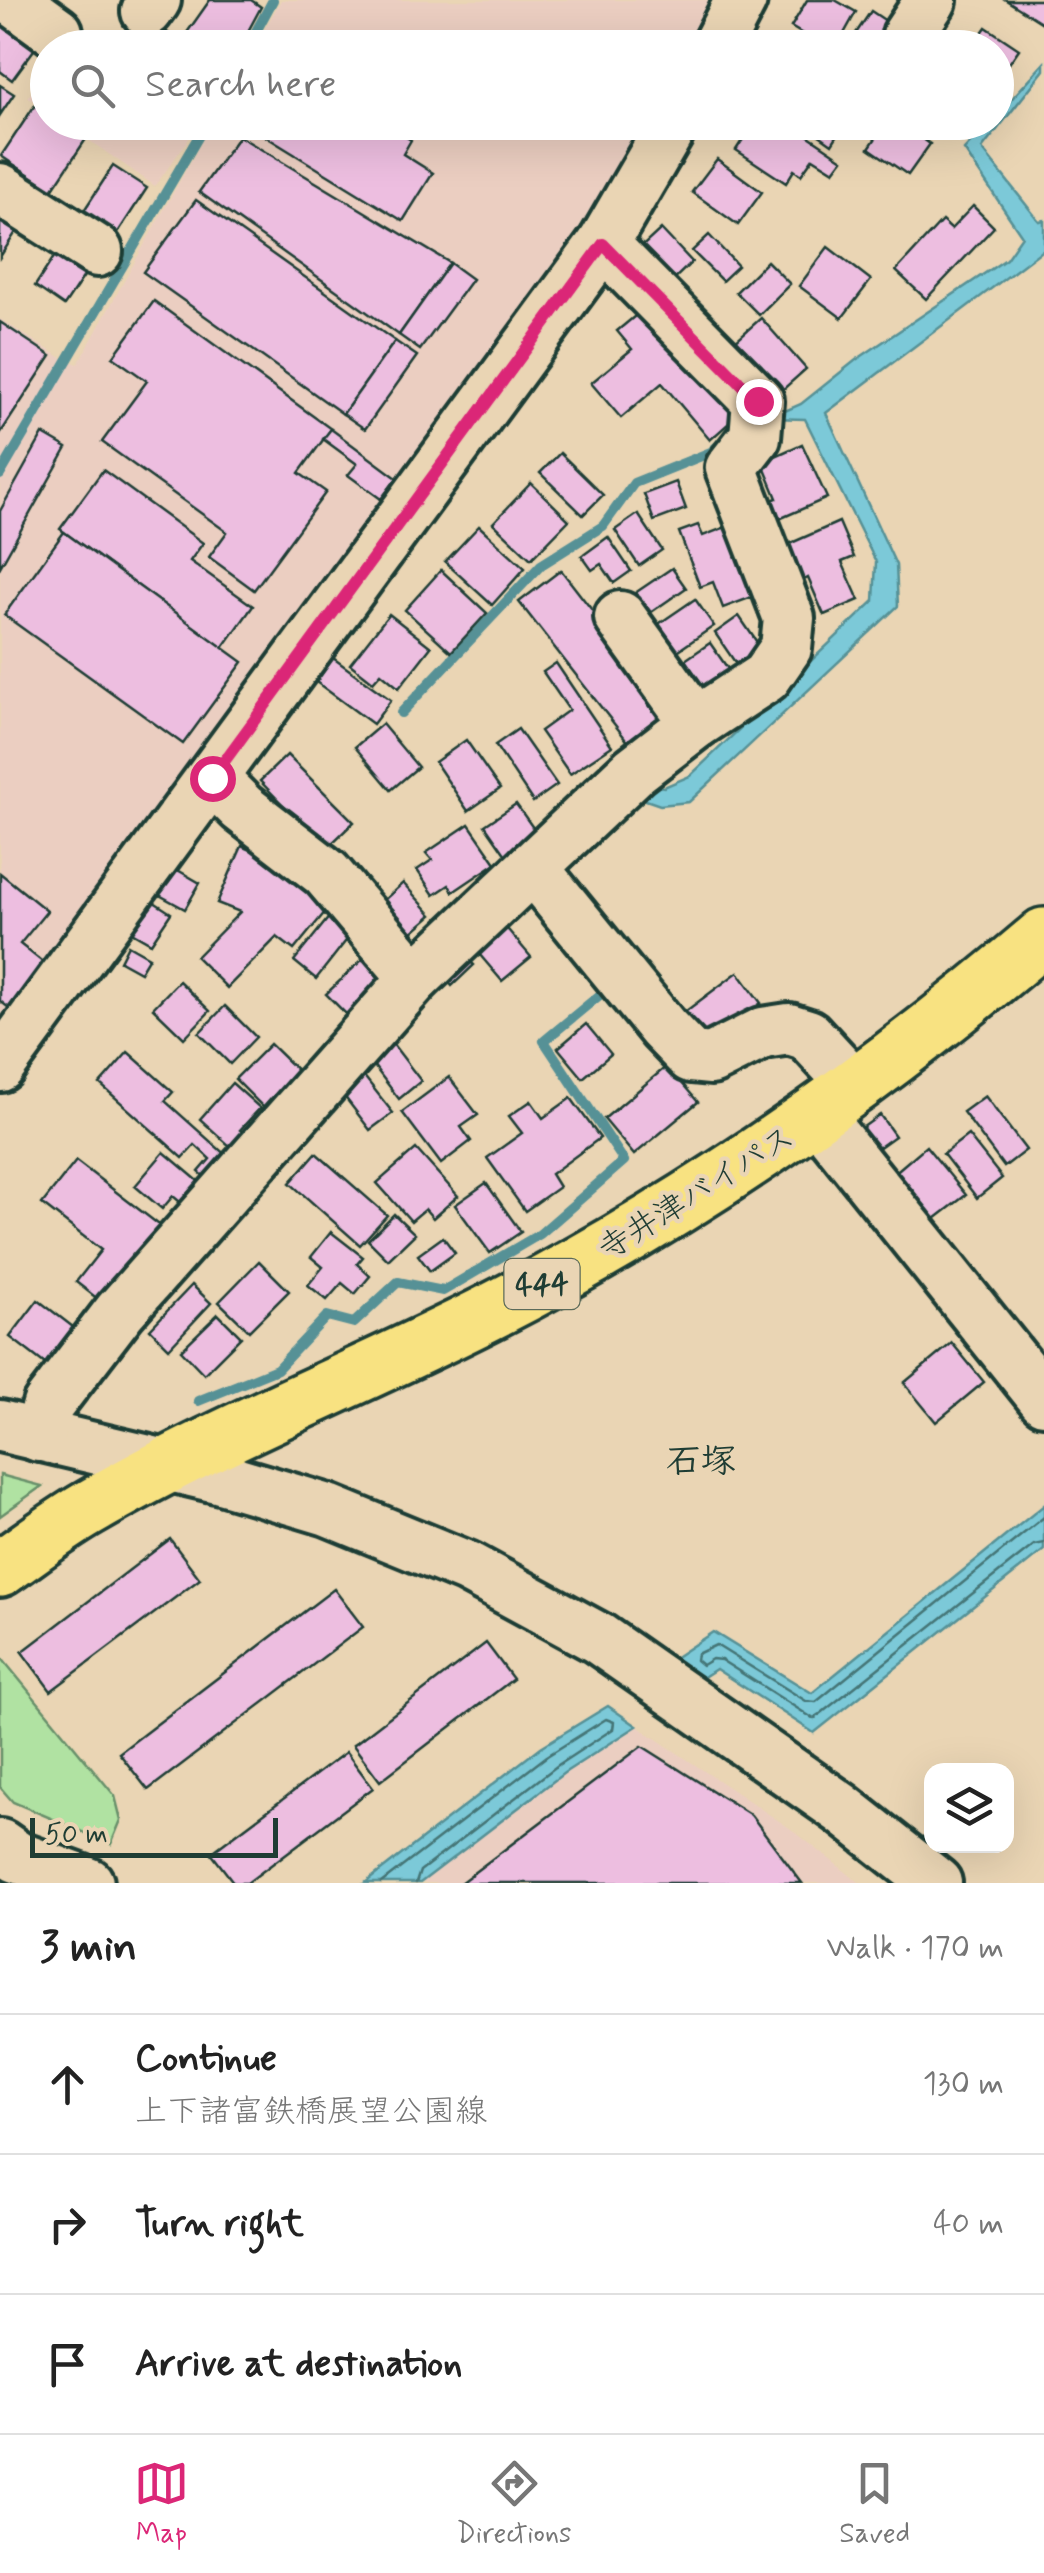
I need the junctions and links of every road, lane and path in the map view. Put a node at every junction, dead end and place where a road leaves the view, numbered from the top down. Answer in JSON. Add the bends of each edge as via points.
{"nodes":[{"id":1,"x":14,"y":0,"type":"edge"},
{"id":2,"x":741,"y":0,"type":"edge"},
{"id":3,"x":54,"y":30,"type":"edge"},
{"id":4,"x":725,"y":30,"type":"edge"},
{"id":5,"x":664,"y":140,"type":"edge"},
{"id":6,"x":0,"y":189,"type":"edge"},
{"id":7,"x":603,"y":244,"type":"junction"},
{"id":8,"x":97,"y":250,"type":"dead end"},
{"id":9,"x":620,"y":617,"type":"dead end"},
{"id":10,"x":696,"y":723,"type":"junction"},
{"id":11,"x":212,"y":778,"type":"junction"},
{"id":12,"x":545,"y":884,"type":"junction"},
{"id":13,"x":1044,"y":936,"type":"edge"},
{"id":14,"x":415,"y":978,"type":"junction"},
{"id":15,"x":0,"y":1066,"type":"edge"},
{"id":16,"x":836,"y":1101,"type":"junction"},
{"id":17,"x":1044,"y":1399,"type":"edge"},
{"id":18,"x":19,"y":1431,"type":"edge"},
{"id":19,"x":168,"y":1465,"type":"junction"},
{"id":20,"x":0,"y":1568,"type":"edge"},
{"id":21,"x":0,"y":1846,"type":"edge"},
{"id":22,"x":88,"y":1883,"type":"edge"},
{"id":23,"x":936,"y":1883,"type":"edge"}],
"edges":[{"from":1,"to":3,"type":"street"},
{"from":2,"to":4,"type":"street"},
{"from":5,"to":7,"type":"street"},
{"from":6,"to":8,"type":"street"},
{"from":7,"to":10,"type":"street","via":[[758,401],[755,437],[731,468],[789,618],[786,648],[766,677]]},
{"from":7,"to":11,"type":"street"},
{"from":9,"to":10,"type":"street"},
{"from":10,"to":12,"type":"street","via":[[635,770]]},
{"from":11,"to":14,"type":"street","via":[[326,873]]},
{"from":11,"to":15,"type":"street"},
{"from":12,"to":14,"type":"street"},
{"from":12,"to":16,"type":"street","via":[[691,1057],[710,1059],[764,1033],[789,1029],[808,1035]]},
{"from":13,"to":16,"type":"highway","name":"寺井津バイパス","number":"444"},
{"from":14,"to":18,"type":"street"},
{"from":16,"to":17,"type":"street"},
{"from":16,"to":19,"type":"highway","name":"寺井津バイパス","number":"444","via":[[642,1230],[489,1313]]},
{"from":18,"to":19,"type":"street"},
{"from":19,"to":20,"type":"highway","name":"寺井津バイパス","number":"444"},
{"from":19,"to":23,"type":"street","via":[[328,1510],[484,1576],[598,1638]]},
{"from":21,"to":22,"type":"street"}]}
